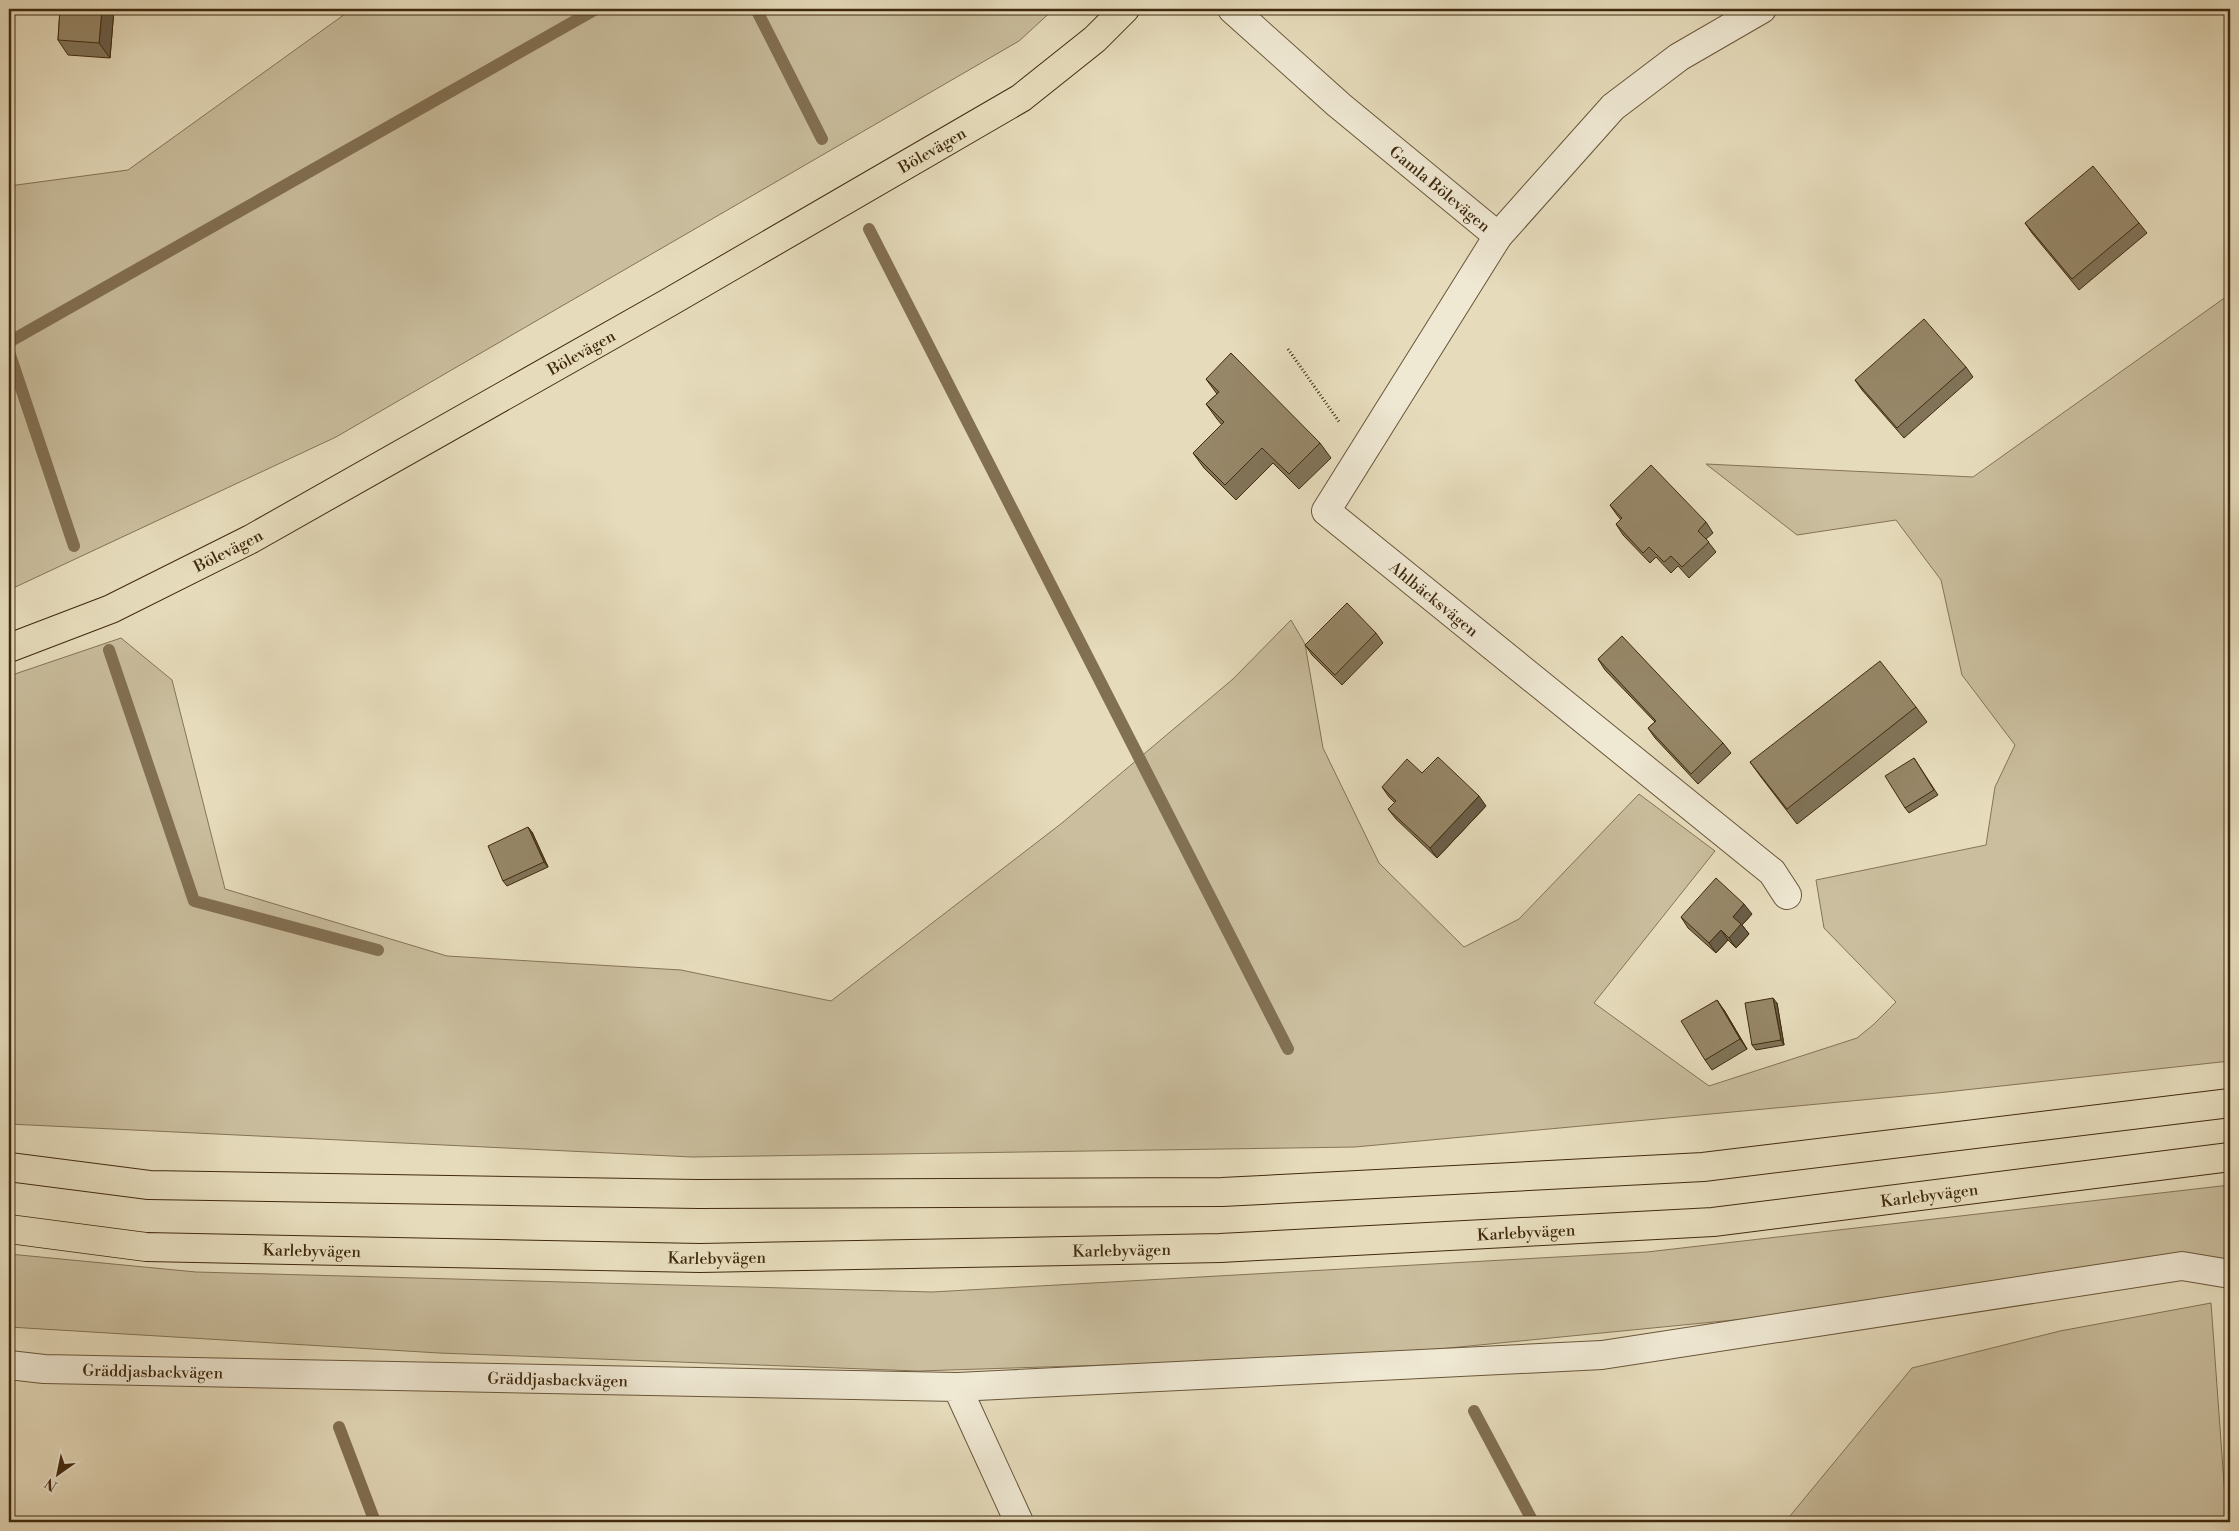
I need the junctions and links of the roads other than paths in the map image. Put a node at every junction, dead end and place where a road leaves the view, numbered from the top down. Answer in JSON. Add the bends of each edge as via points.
{"nodes":[{"id":1,"x":1125,"y":9,"type":"edge"},
{"id":2,"x":1232,"y":9,"type":"edge"},
{"id":3,"x":1762,"y":9,"type":"edge"},
{"id":4,"x":1498,"y":236,"type":"junction"},
{"id":5,"x":9,"y":648,"type":"edge"},
{"id":6,"x":1787,"y":895,"type":"dead end"},
{"id":7,"x":2230,"y":1104,"type":"edge"},
{"id":8,"x":2230,"y":1157,"type":"edge"},
{"id":9,"x":9,"y":1167,"type":"edge"},
{"id":10,"x":9,"y":1229,"type":"edge"},
{"id":11,"x":2230,"y":1274,"type":"edge"},
{"id":12,"x":9,"y":1365,"type":"edge"},
{"id":13,"x":957,"y":1387,"type":"junction"},
{"id":14,"x":1020,"y":1522,"type":"edge"}],
"edges":[{"from":1,"to":5,"type":"main road","name":"Bölevägen","via":[[1095,39],[1021,98],[668,303],[251,539],[111,610]]},
{"from":2,"to":4,"type":"street","name":"Gamla Bölevägen","via":[[1339,105]]},
{"from":3,"to":4,"type":"street","name":"Gamla Bölevägen","via":[[1679,57],[1613,107]]},
{"from":4,"to":6,"type":"street","name":"Ahlbäcksvägen","via":[[1326,512],[1772,872]]},
{"from":7,"to":9,"type":"main road","via":[[1703,1167],[1222,1192],[698,1194],[159,1185]]},
{"from":8,"to":10,"type":"main road","name":"Karlebyvägen","via":[[1713,1222],[1220,1248],[690,1258],[146,1247]]},
{"from":11,"to":13,"type":"street","name":"Gräddjasbackvägen","via":[[2182,1266],[1602,1355]]},
{"from":12,"to":13,"type":"street","name":"Gräddjasbackvägen","via":[[44,1369]]},
{"from":13,"to":14,"type":"street"}]}
